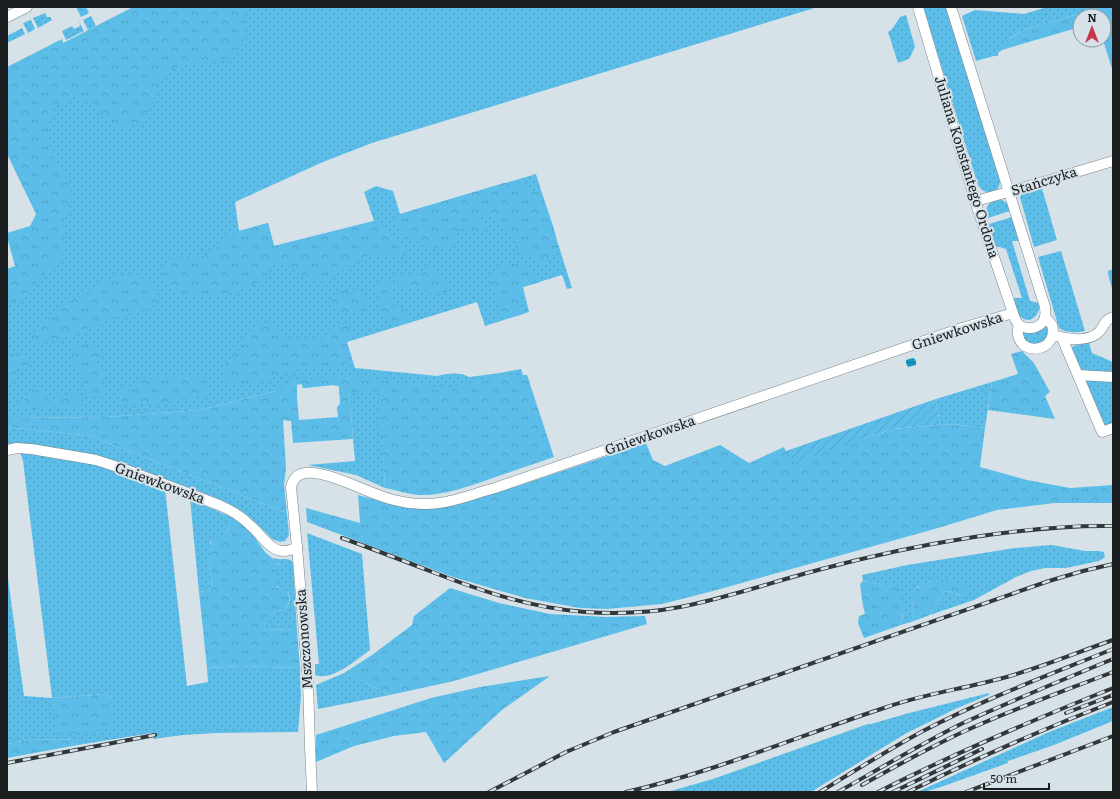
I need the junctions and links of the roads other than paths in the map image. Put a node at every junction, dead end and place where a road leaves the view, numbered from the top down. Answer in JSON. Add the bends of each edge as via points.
{"nodes":[{"id":1,"x":27,"y":7,"type":"edge"},
{"id":2,"x":918,"y":7,"type":"edge"},
{"id":3,"x":951,"y":7,"type":"edge"},
{"id":4,"x":7,"y":17,"type":"edge"},
{"id":5,"x":1113,"y":160,"type":"edge"},
{"id":6,"x":1008,"y":192,"type":"junction"},
{"id":7,"x":976,"y":201,"type":"junction"},
{"id":8,"x":1013,"y":313,"type":"junction"},
{"id":9,"x":1045,"y":317,"type":"junction"},
{"id":10,"x":1113,"y":317,"type":"edge"},
{"id":11,"x":1019,"y":325,"type":"junction"},
{"id":12,"x":1058,"y":336,"type":"junction"},
{"id":13,"x":1078,"y":375,"type":"junction"},
{"id":14,"x":1113,"y":376,"type":"edge"},
{"id":15,"x":1113,"y":428,"type":"edge"},
{"id":16,"x":7,"y":450,"type":"edge"},
{"id":17,"x":291,"y":487,"type":"joint"},
{"id":18,"x":297,"y":547,"type":"junction"},
{"id":19,"x":312,"y":792,"type":"edge"}],
"edges":[{"from":1,"to":4,"type":"street"},
{"from":2,"to":7,"type":"street","name":"Juliana Konstantego Ordona"},
{"from":3,"to":6,"type":"street"},
{"from":5,"to":6,"type":"street","name":"Stańczyka"},
{"from":6,"to":7,"type":"street","name":"Stańczyka"},
{"from":6,"to":9,"type":"street","via":[[1045,307]]},
{"from":7,"to":8,"type":"street","name":"Juliana Konstantego Ordona"},
{"from":8,"to":11,"type":"street","name":"Juliana Konstantego Ordona"},
{"from":8,"to":17,"type":"street","name":"Gniewkowska","via":[[453,500],[425,504],[408,503],[313,473],[296,477]]},
{"from":9,"to":11,"type":"street","via":[[1036,327],[1025,328]]},
{"from":9,"to":12,"type":"street"},
{"from":10,"to":12,"type":"street","via":[[1105,322],[1097,333],[1087,338]]},
{"from":11,"to":12,"type":"street","name":"Juliana Konstantego Ordona","via":[[1017,334],[1026,347],[1034,349],[1046,346]]},
{"from":12,"to":13,"type":"street"},
{"from":13,"to":14,"type":"street"},
{"from":13,"to":15,"type":"street","via":[[1102,432]]},
{"from":16,"to":18,"type":"street","name":"Gniewkowska","via":[[31,449],[96,460],[124,469],[231,510],[252,526],[274,549],[284,552]]},
{"from":17,"to":18,"type":"street","name":"Mszczonowska"},
{"from":18,"to":19,"type":"street","name":"Mszczonowska","via":[[308,681]]}]}
